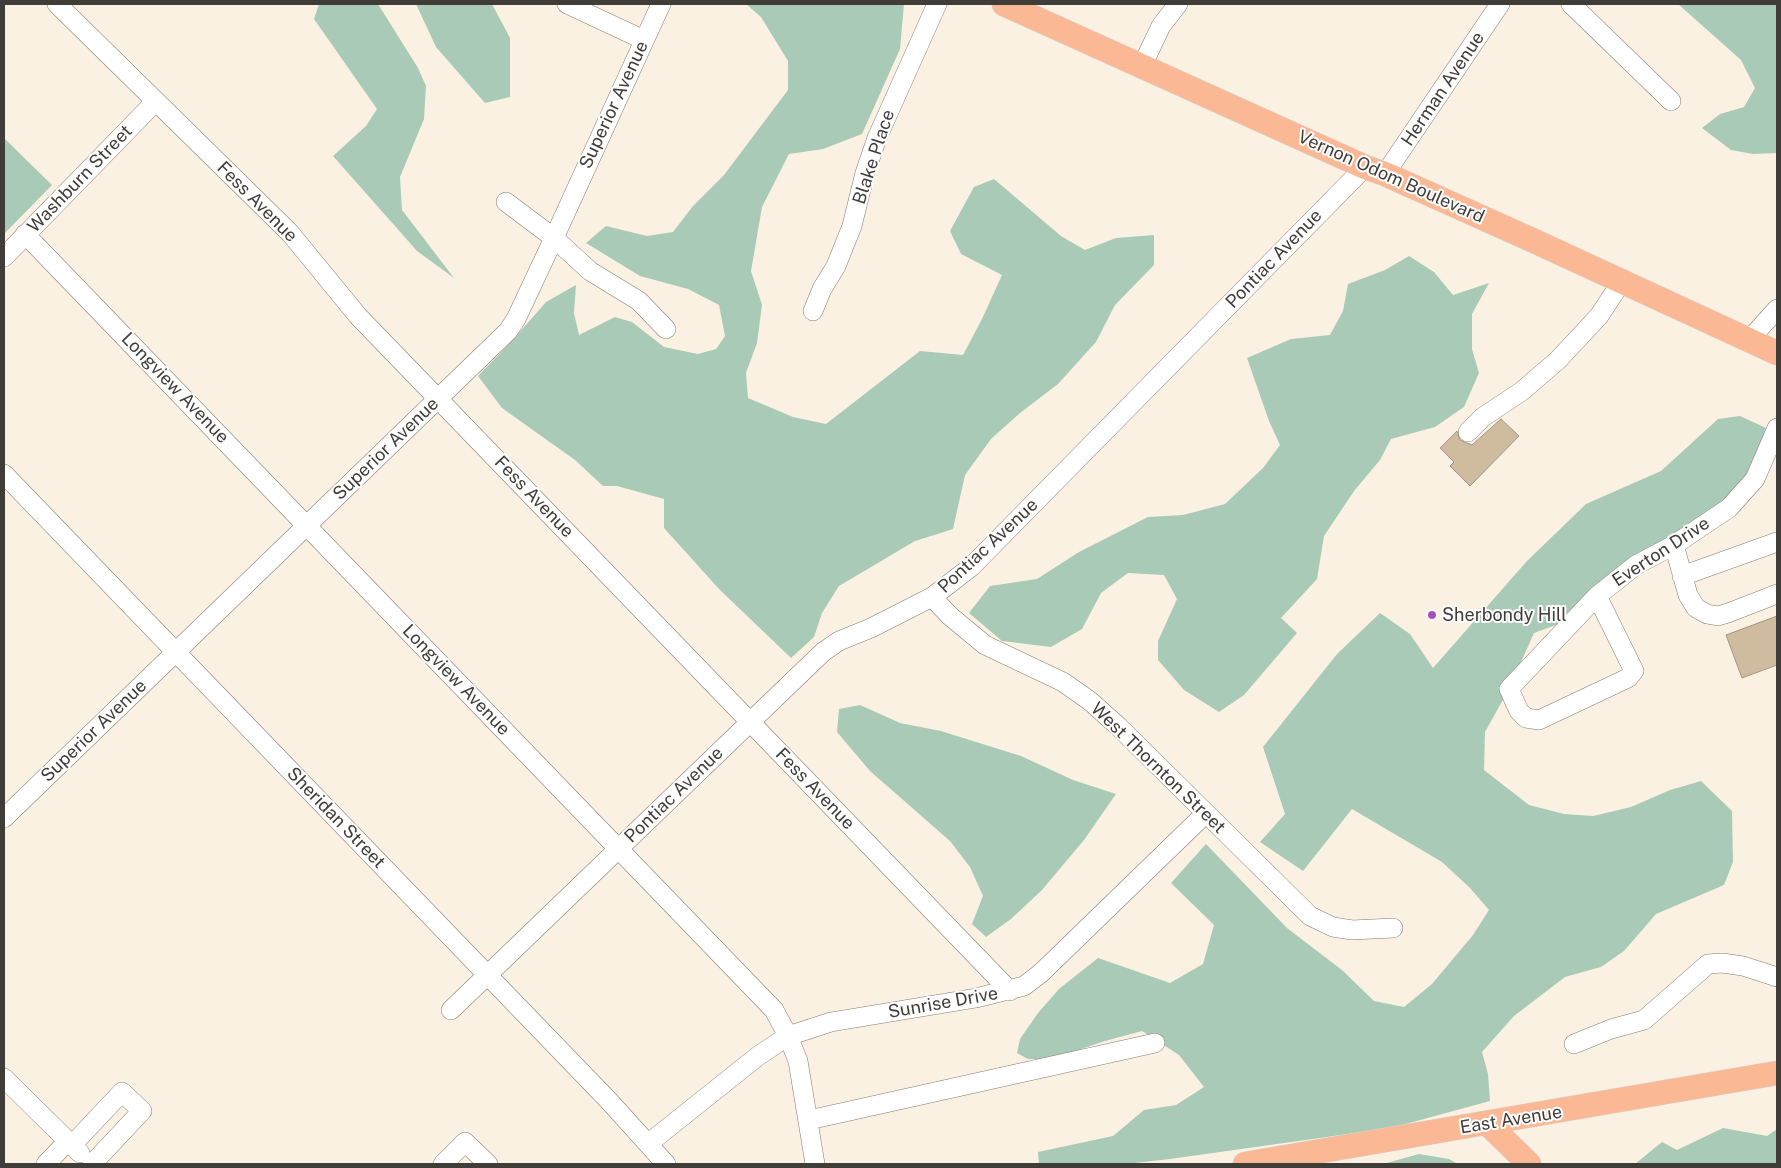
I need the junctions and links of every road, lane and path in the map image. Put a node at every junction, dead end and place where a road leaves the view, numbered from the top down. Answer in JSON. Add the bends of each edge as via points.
{"nodes":[{"id":1,"x":58,"y":4,"type":"edge"},
{"id":2,"x":567,"y":4,"type":"edge"},
{"id":3,"x":661,"y":4,"type":"edge"},
{"id":4,"x":937,"y":4,"type":"edge"},
{"id":5,"x":1004,"y":4,"type":"edge"},
{"id":6,"x":1178,"y":4,"type":"edge"},
{"id":7,"x":1500,"y":4,"type":"edge"},
{"id":8,"x":1571,"y":4,"type":"edge"},
{"id":9,"x":644,"y":40,"type":"junction"},
{"id":10,"x":1142,"y":66,"type":"junction"},
{"id":11,"x":156,"y":101,"type":"junction"},
{"id":12,"x":1671,"y":101,"type":"dead end"},
{"id":13,"x":1375,"y":170,"type":"junction"},
{"id":14,"x":506,"y":202,"type":"dead end"},
{"id":15,"x":25,"y":234,"type":"junction"},
{"id":16,"x":554,"y":238,"type":"junction"},
{"id":17,"x":4,"y":257,"type":"edge"},
{"id":18,"x":1622,"y":281,"type":"junction"},
{"id":19,"x":1777,"y":309,"type":"edge"},
{"id":20,"x":813,"y":312,"type":"dead end"},
{"id":21,"x":666,"y":329,"type":"dead end"},
{"id":22,"x":1749,"y":340,"type":"junction"},
{"id":23,"x":1777,"y":354,"type":"edge"},
{"id":24,"x":438,"y":398,"type":"junction"},
{"id":25,"x":1777,"y":428,"type":"edge"},
{"id":26,"x":1468,"y":432,"type":"dead end"},
{"id":27,"x":1774,"y":448,"type":"edge"},
{"id":28,"x":4,"y":474,"type":"edge"},
{"id":29,"x":307,"y":526,"type":"junction"},
{"id":30,"x":1777,"y":542,"type":"edge"},
{"id":31,"x":1674,"y":545,"type":"junction"},
{"id":32,"x":1682,"y":576,"type":"junction"},
{"id":33,"x":1777,"y":594,"type":"edge"},
{"id":34,"x":1597,"y":596,"type":"junction"},
{"id":35,"x":932,"y":597,"type":"junction"},
{"id":36,"x":176,"y":653,"type":"junction"},
{"id":37,"x":750,"y":722,"type":"junction"},
{"id":38,"x":1206,"y":813,"type":"junction"},
{"id":39,"x":4,"y":818,"type":"edge"},
{"id":40,"x":618,"y":849,"type":"junction"},
{"id":41,"x":1393,"y":928,"type":"dead end"},
{"id":42,"x":487,"y":976,"type":"junction"},
{"id":43,"x":1777,"y":977,"type":"edge"},
{"id":44,"x":1010,"y":991,"type":"junction"},
{"id":45,"x":451,"y":1010,"type":"dead end"},
{"id":46,"x":788,"y":1036,"type":"junction"},
{"id":47,"x":1155,"y":1043,"type":"dead end"},
{"id":48,"x":1574,"y":1044,"type":"dead end"},
{"id":49,"x":1777,"y":1073,"type":"edge"},
{"id":50,"x":4,"y":1078,"type":"edge"},
{"id":51,"x":809,"y":1120,"type":"junction"},
{"id":52,"x":1487,"y":1123,"type":"junction"},
{"id":53,"x":70,"y":1143,"type":"junction"},
{"id":54,"x":649,"y":1143,"type":"junction"},
{"id":55,"x":46,"y":1164,"type":"edge"},
{"id":56,"x":92,"y":1164,"type":"edge"},
{"id":57,"x":443,"y":1164,"type":"edge"},
{"id":58,"x":488,"y":1164,"type":"edge"},
{"id":59,"x":666,"y":1164,"type":"edge"},
{"id":60,"x":815,"y":1164,"type":"edge"},
{"id":61,"x":1245,"y":1164,"type":"edge"},
{"id":62,"x":1529,"y":1164,"type":"edge"}],
"edges":[{"from":1,"to":11,"type":"street","name":"Fess Avenue"},
{"from":2,"to":9,"type":"street"},
{"from":3,"to":9,"type":"street","name":"Superior Avenue"},
{"from":4,"to":20,"type":"street","name":"Blake Place","via":[[877,138],[852,226]]},
{"from":5,"to":10,"type":"main road","name":"Vernon Odom Boulevard"},
{"from":6,"to":10,"type":"street","via":[[1158,31]]},
{"from":7,"to":13,"type":"street","name":"Herman Avenue"},
{"from":8,"to":12,"type":"street"},
{"from":9,"to":16,"type":"street","name":"Superior Avenue"},
{"from":10,"to":13,"type":"main road","name":"Vernon Odom Boulevard"},
{"from":11,"to":15,"type":"street","name":"Washburn Street"},
{"from":11,"to":24,"type":"street","name":"Fess Avenue","via":[[290,233],[358,316]]},
{"from":13,"to":18,"type":"main road","name":"Vernon Odom Boulevard"},
{"from":13,"to":35,"type":"street","name":"Pontiac Avenue","via":[[1026,513],[971,566]]},
{"from":14,"to":16,"type":"street"},
{"from":15,"to":17,"type":"street","name":"Washburn Street"},
{"from":15,"to":29,"type":"street","name":"Longview Avenue"},
{"from":16,"to":21,"type":"street","via":[[590,271],[640,301]]},
{"from":16,"to":24,"type":"street","name":"Superior Avenue","via":[[508,331]]},
{"from":18,"to":22,"type":"main road","name":"Vernon Odom Boulevard"},
{"from":18,"to":26,"type":"street","via":[[1599,316],[1558,360],[1522,391],[1482,417]]},
{"from":19,"to":22,"type":"street"},
{"from":22,"to":23,"type":"main road","name":"Vernon Odom Boulevard"},
{"from":24,"to":29,"type":"street","name":"Superior Avenue"},
{"from":24,"to":37,"type":"street","name":"Fess Avenue"},
{"from":25,"to":27,"type":"street","name":"Everton Drive"},
{"from":27,"to":31,"type":"street","name":"Everton Drive","via":[[1755,479],[1729,508]]},
{"from":28,"to":36,"type":"street","name":"Sheridan Street"},
{"from":29,"to":36,"type":"street","name":"Superior Avenue"},
{"from":29,"to":40,"type":"street","name":"Longview Avenue"},
{"from":30,"to":32,"type":"street","name":"Everton Drive"},
{"from":31,"to":32,"type":"street"},
{"from":31,"to":34,"type":"street","name":"Everton Drive","via":[[1636,565]]},
{"from":32,"to":33,"type":"street","via":[[1696,608],[1706,614],[1718,616]]},
{"from":34,"to":34,"type":"street","name":"Everton Drive","via":[[1510,689],[1519,711],[1526,718],[1539,720],[1628,678],[1634,671]]},
{"from":35,"to":37,"type":"street","name":"Pontiac Avenue","via":[[839,641],[823,652]]},
{"from":35,"to":38,"type":"street","name":"West Thornton Street","via":[[985,645],[1063,682],[1090,701]]},
{"from":36,"to":39,"type":"street","name":"Superior Avenue"},
{"from":36,"to":42,"type":"street","name":"Sheridan Street"},
{"from":37,"to":40,"type":"street","name":"Pontiac Avenue"},
{"from":37,"to":44,"type":"street","name":"Fess Avenue"},
{"from":38,"to":41,"type":"street","name":"West Thornton Street","via":[[1310,916],[1334,927],[1352,930]]},
{"from":38,"to":44,"type":"street","name":"Sunrise Drive","via":[[1041,973],[1024,986]]},
{"from":40,"to":42,"type":"street","name":"Pontiac Avenue"},
{"from":40,"to":46,"type":"street","name":"Longview Avenue","via":[[774,1010]]},
{"from":42,"to":45,"type":"street","name":"Pontiac Avenue"},
{"from":42,"to":54,"type":"street","name":"Sheridan Street"},
{"from":43,"to":48,"type":"street","via":[[1743,966],[1708,964],[1644,1020],[1611,1028]]},
{"from":44,"to":46,"type":"street","name":"Sunrise Drive","via":[[831,1022]]},
{"from":46,"to":51,"type":"street","name":"Longview Avenue","via":[[798,1061]]},
{"from":46,"to":54,"type":"street","name":"Sunrise Drive"},
{"from":47,"to":51,"type":"street"},
{"from":49,"to":52,"type":"main road","name":"East Avenue"},
{"from":50,"to":53,"type":"street"},
{"from":51,"to":60,"type":"street","name":"Longview Avenue"},
{"from":52,"to":61,"type":"main road","name":"East Avenue"},
{"from":52,"to":62,"type":"main road"},
{"from":53,"to":55,"type":"street"},
{"from":53,"to":56,"type":"street"},
{"from":53,"to":56,"type":"street","via":[[122,1092],[142,1111]]},
{"from":54,"to":59,"type":"street","name":"Sheridan Street"},
{"from":57,"to":58,"type":"street","via":[[465,1142]]}]}
